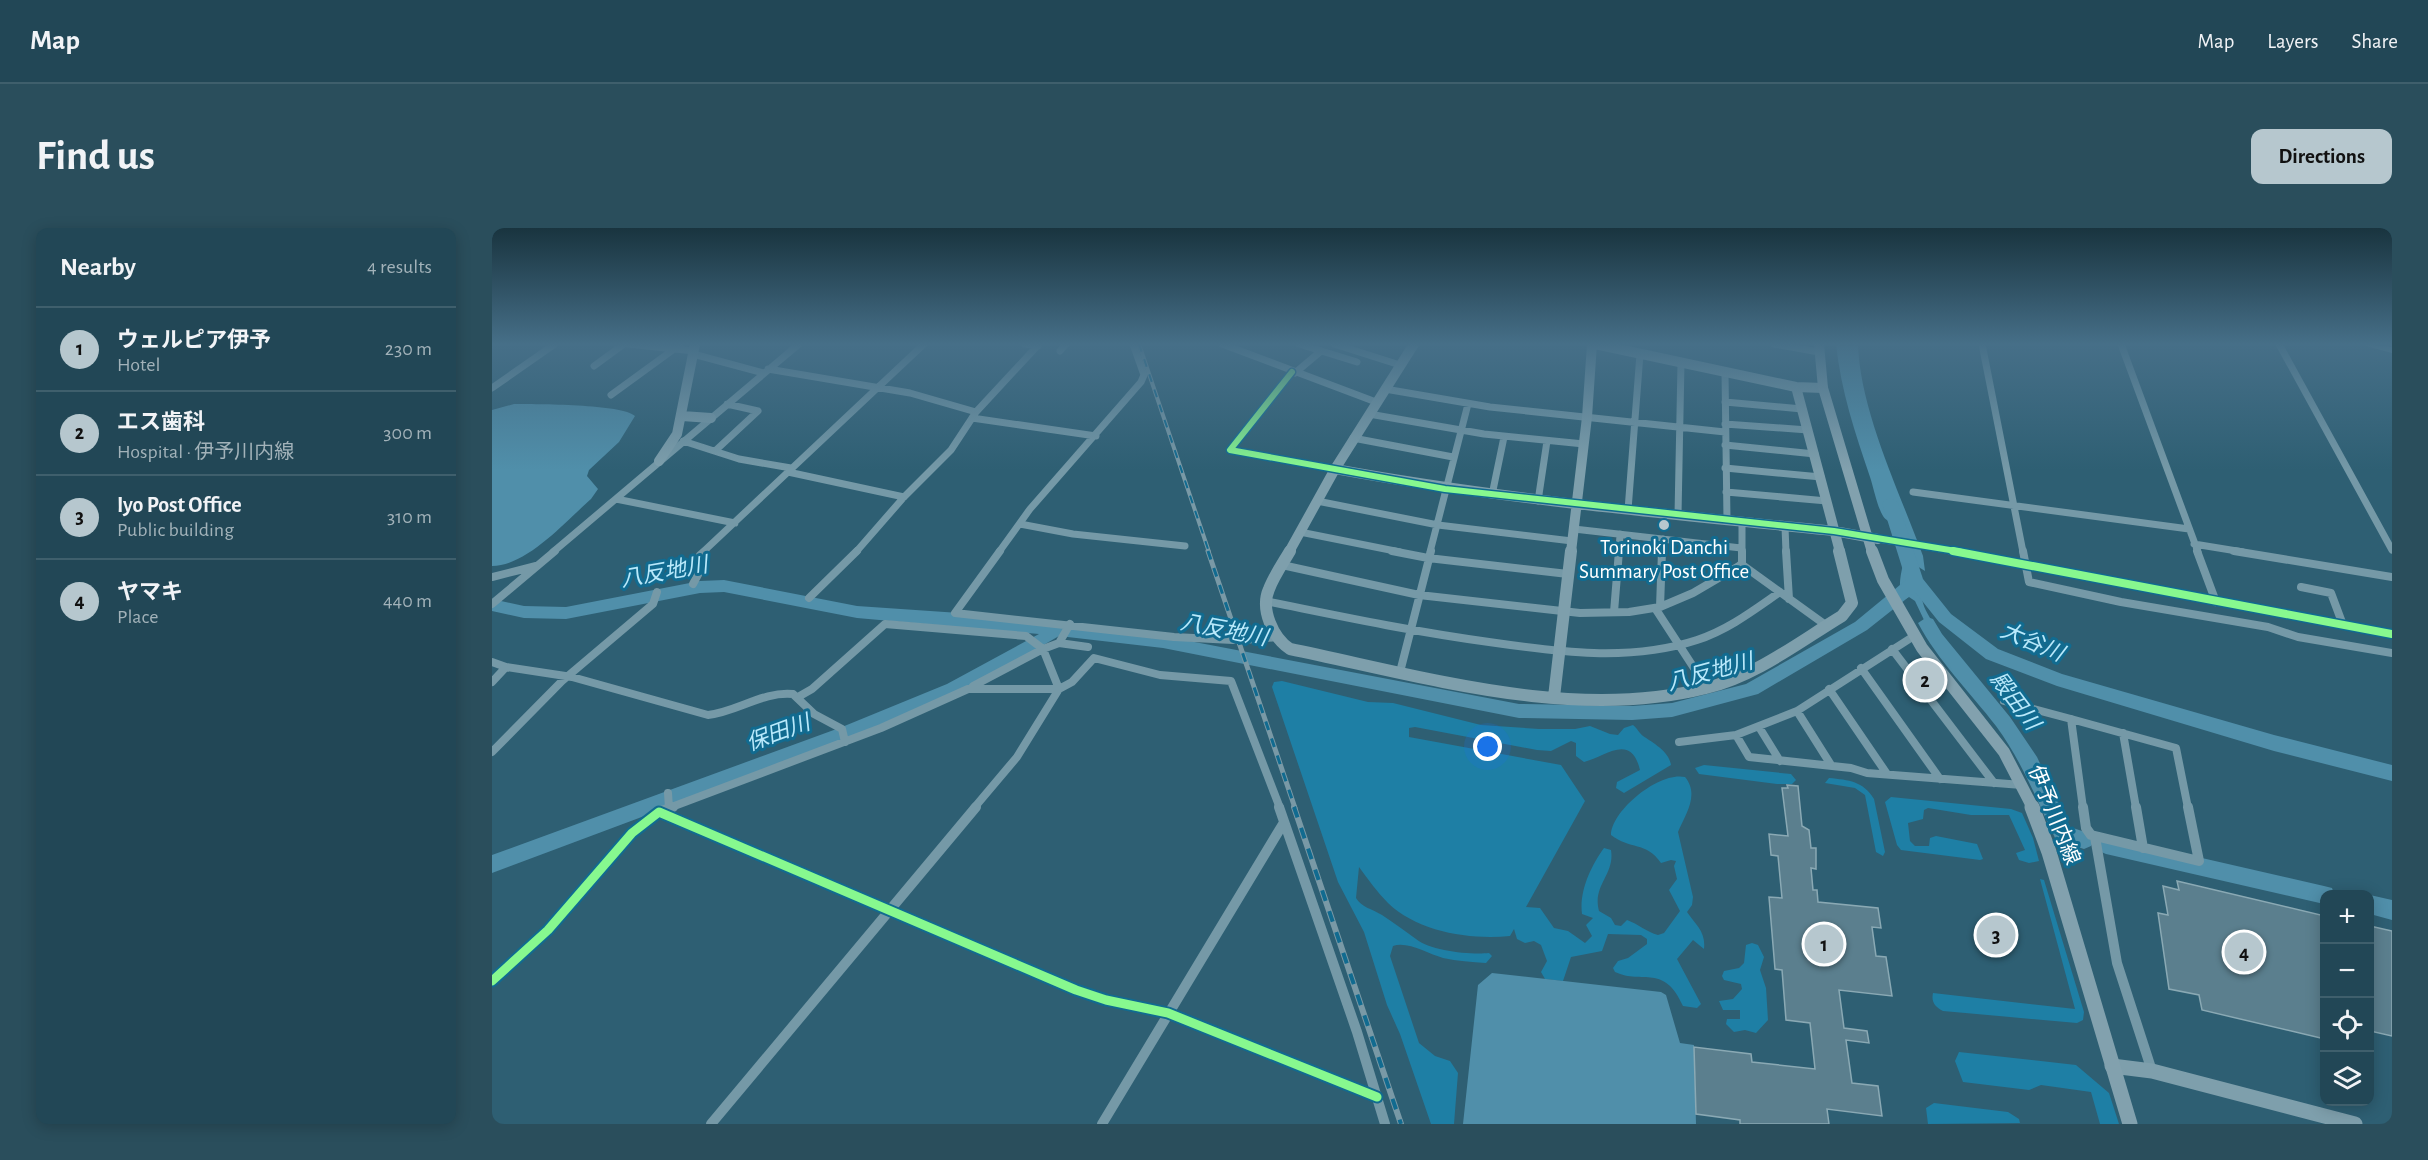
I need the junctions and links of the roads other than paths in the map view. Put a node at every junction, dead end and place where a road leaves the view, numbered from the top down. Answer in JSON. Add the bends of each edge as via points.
{"nodes":[{"id":1,"x":624,"y":386,"type":"edge"},
{"id":2,"x":687,"y":386,"type":"edge"},
{"id":3,"x":748,"y":386,"type":"edge"},
{"id":4,"x":863,"y":386,"type":"edge"},
{"id":5,"x":879,"y":386,"type":"edge"},
{"id":6,"x":1001,"y":386,"type":"edge"},
{"id":7,"x":1137,"y":386,"type":"edge"},
{"id":8,"x":1283,"y":386,"type":"edge"},
{"id":9,"x":1332,"y":386,"type":"edge"},
{"id":10,"x":1387,"y":386,"type":"edge"},
{"id":11,"x":1590,"y":386,"type":"edge"},
{"id":12,"x":1638,"y":386,"type":"edge"},
{"id":13,"x":1680,"y":386,"type":"edge"},
{"id":14,"x":1725,"y":386,"type":"edge"},
{"id":15,"x":1790,"y":386,"type":"edge"},
{"id":16,"x":1990,"y":386,"type":"edge"},
{"id":17,"x":2136,"y":386,"type":"edge"},
{"id":18,"x":2301,"y":386,"type":"edge"},
{"id":19,"x":1796,"y":387,"type":"junction"},
{"id":20,"x":877,"y":388,"type":"junction"},
{"id":21,"x":1823,"y":388,"type":"joint"},
{"id":22,"x":1385,"y":389,"type":"junction"},
{"id":23,"x":611,"y":395,"type":"dead end"},
{"id":24,"x":1376,"y":402,"type":"junction"},
{"id":25,"x":1725,"y":402,"type":"junction"},
{"id":26,"x":727,"y":404,"type":"junction"},
{"id":27,"x":1468,"y":404,"type":"junction"},
{"id":28,"x":1802,"y":409,"type":"junction"},
{"id":29,"x":1369,"y":414,"type":"junction"},
{"id":30,"x":974,"y":415,"type":"junction"},
{"id":31,"x":682,"y":416,"type":"junction"},
{"id":32,"x":1587,"y":417,"type":"junction"},
{"id":33,"x":711,"y":418,"type":"junction"},
{"id":34,"x":1635,"y":422,"type":"junction"},
{"id":35,"x":1725,"y":424,"type":"junction"},
{"id":36,"x":1679,"y":427,"type":"junction"},
{"id":37,"x":1461,"y":430,"type":"junction"},
{"id":38,"x":1808,"y":430,"type":"junction"},
{"id":39,"x":1725,"y":432,"type":"junction"},
{"id":40,"x":1096,"y":436,"type":"junction"},
{"id":41,"x":1504,"y":437,"type":"junction"},
{"id":42,"x":1353,"y":438,"type":"junction"},
{"id":43,"x":683,"y":441,"type":"junction"},
{"id":44,"x":1547,"y":441,"type":"junction"},
{"id":45,"x":1584,"y":444,"type":"junction"},
{"id":46,"x":1725,"y":445,"type":"junction"},
{"id":47,"x":715,"y":451,"type":"junction"},
{"id":48,"x":1815,"y":454,"type":"junction"},
{"id":49,"x":1454,"y":457,"type":"junction"},
{"id":50,"x":659,"y":461,"type":"junction"},
{"id":51,"x":1725,"y":468,"type":"junction"},
{"id":52,"x":1335,"y":469,"type":"junction"},
{"id":53,"x":789,"y":470,"type":"junction"},
{"id":54,"x":1821,"y":477,"type":"junction"},
{"id":55,"x":1445,"y":489,"type":"junction"},
{"id":56,"x":1726,"y":492,"type":"junction"},
{"id":57,"x":1913,"y":492,"type":"dead end"},
{"id":58,"x":1492,"y":495,"type":"junction"},
{"id":59,"x":904,"y":497,"type":"junction"},
{"id":60,"x":616,"y":499,"type":"junction"},
{"id":61,"x":1317,"y":501,"type":"junction"},
{"id":62,"x":1538,"y":501,"type":"junction"},
{"id":63,"x":1827,"y":501,"type":"junction"},
{"id":64,"x":1578,"y":505,"type":"junction"},
{"id":65,"x":2015,"y":505,"type":"junction"},
{"id":66,"x":1628,"y":510,"type":"junction"},
{"id":67,"x":1678,"y":515,"type":"junction"},
{"id":68,"x":1727,"y":520,"type":"junction"},
{"id":69,"x":1742,"y":522,"type":"junction"},
{"id":70,"x":735,"y":523,"type":"junction"},
{"id":71,"x":1020,"y":524,"type":"junction"},
{"id":72,"x":1438,"y":525,"type":"junction"},
{"id":73,"x":1785,"y":527,"type":"junction"},
{"id":74,"x":2188,"y":528,"type":"junction"},
{"id":75,"x":1834,"y":531,"type":"junction"},
{"id":76,"x":1300,"y":532,"type":"junction"},
{"id":77,"x":1620,"y":534,"type":"junction"},
{"id":78,"x":1573,"y":535,"type":"junction"},
{"id":79,"x":1866,"y":536,"type":"junction"},
{"id":80,"x":1663,"y":539,"type":"junction"},
{"id":81,"x":1878,"y":539,"type":"joint"},
{"id":82,"x":2194,"y":544,"type":"junction"},
{"id":83,"x":1185,"y":546,"type":"dead end"},
{"id":84,"x":1742,"y":548,"type":"junction"},
{"id":85,"x":2392,"y":550,"type":"edge"},
{"id":86,"x":1428,"y":558,"type":"junction"},
{"id":87,"x":2027,"y":563,"type":"junction"},
{"id":88,"x":1741,"y":564,"type":"junction"},
{"id":89,"x":539,"y":565,"type":"junction"},
{"id":90,"x":1282,"y":565,"type":"junction"},
{"id":91,"x":1568,"y":574,"type":"junction"},
{"id":92,"x":492,"y":577,"type":"edge"},
{"id":93,"x":2392,"y":577,"type":"edge"},
{"id":94,"x":693,"y":585,"type":"dead end"},
{"id":95,"x":2306,"y":586,"type":"dead end"},
{"id":96,"x":1780,"y":592,"type":"junction"},
{"id":97,"x":657,"y":595,"type":"dead end"},
{"id":98,"x":1419,"y":595,"type":"junction"},
{"id":99,"x":809,"y":598,"type":"dead end"},
{"id":100,"x":1789,"y":598,"type":"junction"},
{"id":101,"x":1265,"y":601,"type":"junction"},
{"id":102,"x":2218,"y":602,"type":"junction"},
{"id":103,"x":494,"y":603,"type":"edge"},
{"id":104,"x":1658,"y":608,"type":"junction"},
{"id":105,"x":1565,"y":612,"type":"junction"},
{"id":106,"x":1614,"y":612,"type":"junction"},
{"id":107,"x":2226,"y":621,"type":"junction"},
{"id":108,"x":1069,"y":625,"type":"junction"},
{"id":109,"x":2343,"y":625,"type":"junction"},
{"id":110,"x":1827,"y":626,"type":"junction"},
{"id":111,"x":1410,"y":632,"type":"junction"},
{"id":112,"x":2392,"y":634,"type":"edge"},
{"id":113,"x":1914,"y":636,"type":"junction"},
{"id":114,"x":1277,"y":637,"type":"junction"},
{"id":115,"x":1060,"y":639,"type":"junction"},
{"id":116,"x":1233,"y":640,"type":"dead end"},
{"id":117,"x":1244,"y":640,"type":"dead end"},
{"id":118,"x":1680,"y":645,"type":"junction"},
{"id":119,"x":1088,"y":647,"type":"dead end"},
{"id":120,"x":1043,"y":649,"type":"junction"},
{"id":121,"x":1892,"y":649,"type":"junction"},
{"id":122,"x":1559,"y":651,"type":"junction"},
{"id":123,"x":2392,"y":653,"type":"edge"},
{"id":124,"x":492,"y":662,"type":"edge"},
{"id":125,"x":506,"y":667,"type":"junction"},
{"id":126,"x":1861,"y":668,"type":"junction"},
{"id":127,"x":1400,"y":672,"type":"junction"},
{"id":128,"x":568,"y":676,"type":"junction"},
{"id":129,"x":492,"y":682,"type":"edge"},
{"id":130,"x":1707,"y":688,"type":"junction"},
{"id":131,"x":968,"y":689,"type":"junction"},
{"id":132,"x":1059,"y":689,"type":"junction"},
{"id":133,"x":1829,"y":689,"type":"junction"},
{"id":134,"x":798,"y":697,"type":"junction"},
{"id":135,"x":1554,"y":698,"type":"junction"},
{"id":136,"x":2004,"y":701,"type":"dead end"},
{"id":137,"x":1797,"y":711,"type":"junction"},
{"id":138,"x":2071,"y":719,"type":"junction"},
{"id":139,"x":1759,"y":727,"type":"junction"},
{"id":140,"x":2123,"y":734,"type":"junction"},
{"id":141,"x":1736,"y":735,"type":"junction"},
{"id":142,"x":844,"y":737,"type":"junction"},
{"id":143,"x":1679,"y":742,"type":"dead end"},
{"id":144,"x":492,"y":752,"type":"edge"},
{"id":145,"x":1780,"y":761,"type":"junction"},
{"id":146,"x":1831,"y":765,"type":"junction"},
{"id":147,"x":1887,"y":774,"type":"junction"},
{"id":148,"x":1940,"y":779,"type":"junction"},
{"id":149,"x":1994,"y":783,"type":"junction"},
{"id":150,"x":2022,"y":786,"type":"junction"},
{"id":151,"x":667,"y":802,"type":"junction"},
{"id":152,"x":1283,"y":824,"type":"junction"},
{"id":153,"x":2095,"y":837,"type":"junction"},
{"id":154,"x":2143,"y":848,"type":"junction"},
{"id":155,"x":890,"y":910,"type":"junction"},
{"id":156,"x":492,"y":981,"type":"edge"},
{"id":157,"x":1168,"y":1013,"type":"junction"},
{"id":158,"x":2112,"y":1066,"type":"junction"},
{"id":159,"x":2152,"y":1071,"type":"junction"},
{"id":160,"x":1377,"y":1097,"type":"junction"},
{"id":161,"x":711,"y":1124,"type":"edge"},
{"id":162,"x":1102,"y":1124,"type":"edge"},
{"id":163,"x":1385,"y":1124,"type":"edge"},
{"id":164,"x":2130,"y":1124,"type":"edge"},
{"id":165,"x":2355,"y":1124,"type":"edge"}],
"edges":[{"from":1,"to":23,"type":"street"},
{"from":2,"to":31,"type":"street"},
{"from":3,"to":26,"type":"street"},
{"from":4,"to":20,"type":"street"},
{"from":5,"to":20,"type":"street"},
{"from":6,"to":30,"type":"street"},
{"from":7,"to":40,"type":"street"},
{"from":8,"to":52,"type":"street","via":[[1230,450]]},
{"from":9,"to":24,"type":"street"},
{"from":10,"to":22,"type":"street"},
{"from":11,"to":32,"type":"street"},
{"from":12,"to":34,"type":"street"},
{"from":13,"to":36,"type":"street"},
{"from":14,"to":25,"type":"street"},
{"from":15,"to":19,"type":"street"},
{"from":16,"to":65,"type":"street"},
{"from":17,"to":74,"type":"street"},
{"from":18,"to":85,"type":"street"},
{"from":19,"to":21,"type":"street"},
{"from":19,"to":28,"type":"street"},
{"from":20,"to":30,"type":"street","via":[[917,394]]},
{"from":20,"to":53,"type":"street"},
{"from":21,"to":79,"type":"main road","name":"伊予川内線"},
{"from":22,"to":24,"type":"street"},
{"from":22,"to":27,"type":"street"},
{"from":24,"to":29,"type":"street"},
{"from":25,"to":28,"type":"street"},
{"from":25,"to":35,"type":"street"},
{"from":26,"to":33,"type":"street"},
{"from":26,"to":47,"type":"street","via":[[758,411]]},
{"from":27,"to":32,"type":"street"},
{"from":27,"to":37,"type":"street"},
{"from":28,"to":38,"type":"street"},
{"from":29,"to":37,"type":"street"},
{"from":29,"to":42,"type":"street"},
{"from":30,"to":40,"type":"street"},
{"from":30,"to":59,"type":"street","via":[[951,450]]},
{"from":31,"to":33,"type":"street"},
{"from":31,"to":50,"type":"street","via":[[670,447]]},
{"from":32,"to":34,"type":"street"},
{"from":32,"to":45,"type":"street"},
{"from":33,"to":43,"type":"street"},
{"from":34,"to":36,"type":"street"},
{"from":34,"to":66,"type":"street"},
{"from":35,"to":38,"type":"street"},
{"from":35,"to":39,"type":"street"},
{"from":36,"to":39,"type":"street"},
{"from":36,"to":67,"type":"street"},
{"from":37,"to":41,"type":"street"},
{"from":37,"to":49,"type":"street"},
{"from":38,"to":48,"type":"street"},
{"from":39,"to":46,"type":"street"},
{"from":40,"to":71,"type":"street"},
{"from":41,"to":44,"type":"street"},
{"from":41,"to":58,"type":"street"},
{"from":42,"to":49,"type":"street"},
{"from":42,"to":52,"type":"street"},
{"from":43,"to":47,"type":"street"},
{"from":43,"to":50,"type":"street"},
{"from":44,"to":45,"type":"street"},
{"from":44,"to":62,"type":"street"},
{"from":45,"to":64,"type":"street"},
{"from":46,"to":48,"type":"street"},
{"from":46,"to":51,"type":"street"},
{"from":47,"to":53,"type":"street"},
{"from":48,"to":54,"type":"street"},
{"from":49,"to":55,"type":"street"},
{"from":50,"to":60,"type":"street"},
{"from":51,"to":54,"type":"street"},
{"from":51,"to":56,"type":"street"},
{"from":52,"to":55,"type":"street"},
{"from":52,"to":61,"type":"street"},
{"from":53,"to":59,"type":"street"},
{"from":53,"to":70,"type":"street"},
{"from":54,"to":63,"type":"street"},
{"from":55,"to":58,"type":"street"},
{"from":55,"to":72,"type":"street"},
{"from":56,"to":63,"type":"street"},
{"from":56,"to":68,"type":"street"},
{"from":57,"to":65,"type":"street"},
{"from":58,"to":62,"type":"street"},
{"from":59,"to":99,"type":"street","via":[[872,536]]},
{"from":60,"to":70,"type":"street"},
{"from":60,"to":89,"type":"street"},
{"from":61,"to":72,"type":"street"},
{"from":61,"to":76,"type":"street"},
{"from":62,"to":64,"type":"street"},
{"from":63,"to":75,"type":"street"},
{"from":64,"to":66,"type":"street"},
{"from":64,"to":78,"type":"street"},
{"from":65,"to":74,"type":"street"},
{"from":65,"to":87,"type":"street"},
{"from":66,"to":67,"type":"street"},
{"from":67,"to":68,"type":"street"},
{"from":68,"to":69,"type":"street"},
{"from":69,"to":73,"type":"street"},
{"from":69,"to":84,"type":"street"},
{"from":70,"to":94,"type":"street","via":[[700,555],[701,569]]},
{"from":71,"to":83,"type":"street","via":[[1083,536]]},
{"from":71,"to":108,"type":"street","via":[[955,613]]},
{"from":72,"to":78,"type":"street"},
{"from":72,"to":86,"type":"street"},
{"from":73,"to":75,"type":"street"},
{"from":73,"to":100,"type":"street"},
{"from":74,"to":82,"type":"street"},
{"from":75,"to":79,"type":"street"},
{"from":75,"to":110,"type":"street","via":[[1852,603]]},
{"from":76,"to":86,"type":"street"},
{"from":76,"to":90,"type":"street"},
{"from":77,"to":78,"type":"street"},
{"from":77,"to":80,"type":"street"},
{"from":77,"to":106,"type":"street"},
{"from":78,"to":91,"type":"street"},
{"from":79,"to":81,"type":"street"},
{"from":79,"to":113,"type":"main road","name":"伊予川内線","via":[[1883,580]]},
{"from":80,"to":84,"type":"street"},
{"from":80,"to":104,"type":"street"},
{"from":81,"to":87,"type":"street"},
{"from":82,"to":93,"type":"street"},
{"from":82,"to":102,"type":"street"},
{"from":84,"to":88,"type":"street"},
{"from":86,"to":91,"type":"street"},
{"from":86,"to":98,"type":"street"},
{"from":87,"to":102,"type":"street"},
{"from":87,"to":107,"type":"street","via":[[2029,582]]},
{"from":88,"to":96,"type":"street"},
{"from":88,"to":104,"type":"street","via":[[1693,593]]},
{"from":89,"to":92,"type":"street"},
{"from":89,"to":103,"type":"street"},
{"from":90,"to":98,"type":"street"},
{"from":90,"to":101,"type":"street"},
{"from":91,"to":105,"type":"street"},
{"from":95,"to":109,"type":"street","via":[[2331,593]]},
{"from":96,"to":100,"type":"street"},
{"from":96,"to":118,"type":"street","via":[[1715,633]]},
{"from":97,"to":128,"type":"street"},
{"from":98,"to":105,"type":"street"},
{"from":98,"to":111,"type":"street"},
{"from":100,"to":110,"type":"street"},
{"from":101,"to":111,"type":"street"},
{"from":101,"to":114,"type":"street"},
{"from":102,"to":107,"type":"street"},
{"from":102,"to":109,"type":"street"},
{"from":104,"to":106,"type":"street"},
{"from":104,"to":118,"type":"street"},
{"from":105,"to":106,"type":"street"},
{"from":105,"to":122,"type":"street"},
{"from":107,"to":123,"type":"street"},
{"from":108,"to":115,"type":"street"},
{"from":108,"to":116,"type":"street"},
{"from":109,"to":112,"type":"street"},
{"from":110,"to":130,"type":"street","via":[[1761,667]]},
{"from":111,"to":122,"type":"street"},
{"from":111,"to":127,"type":"street"},
{"from":113,"to":121,"type":"street"},
{"from":113,"to":150,"type":"main road","name":"伊予川内線","via":[[1991,733]]},
{"from":114,"to":117,"type":"street"},
{"from":114,"to":127,"type":"street","via":[[1290,649]]},
{"from":115,"to":119,"type":"street"},
{"from":115,"to":120,"type":"street"},
{"from":118,"to":122,"type":"street","via":[[1646,651]]},
{"from":118,"to":130,"type":"street"},
{"from":120,"to":131,"type":"street"},
{"from":120,"to":132,"type":"street"},
{"from":120,"to":134,"type":"street","via":[[1026,636],[885,624]]},
{"from":121,"to":126,"type":"street"},
{"from":121,"to":149,"type":"street"},
{"from":122,"to":135,"type":"street"},
{"from":124,"to":125,"type":"street"},
{"from":125,"to":128,"type":"street"},
{"from":125,"to":129,"type":"street"},
{"from":126,"to":133,"type":"street"},
{"from":126,"to":148,"type":"street"},
{"from":127,"to":135,"type":"street","via":[[1495,692]]},
{"from":128,"to":134,"type":"street","via":[[708,714],[720,714],[784,694]]},
{"from":128,"to":144,"type":"street"},
{"from":130,"to":135,"type":"street","via":[[1655,697]]},
{"from":131,"to":132,"type":"street"},
{"from":131,"to":142,"type":"street"},
{"from":132,"to":152,"type":"street","via":[[1072,682],[1094,658],[1160,675],[1231,681]]},
{"from":132,"to":155,"type":"street","via":[[1017,756]]},
{"from":133,"to":137,"type":"street"},
{"from":133,"to":147,"type":"street"},
{"from":134,"to":142,"type":"street"},
{"from":136,"to":138,"type":"street"},
{"from":137,"to":139,"type":"street"},
{"from":137,"to":146,"type":"street"},
{"from":138,"to":140,"type":"street"},
{"from":138,"to":153,"type":"street","via":[[2086,828]]},
{"from":139,"to":141,"type":"street"},
{"from":139,"to":145,"type":"street"},
{"from":140,"to":154,"type":"street"},
{"from":140,"to":154,"type":"street","via":[[2176,748],[2199,861]]},
{"from":141,"to":143,"type":"street"},
{"from":141,"to":145,"type":"street","via":[[1749,757]]},
{"from":142,"to":151,"type":"street"},
{"from":145,"to":146,"type":"street"},
{"from":146,"to":147,"type":"street"},
{"from":147,"to":148,"type":"street"},
{"from":148,"to":149,"type":"street"},
{"from":149,"to":150,"type":"street"},
{"from":150,"to":158,"type":"main road","name":"伊予川内線","via":[[2049,852]]},
{"from":151,"to":155,"type":"street"},
{"from":151,"to":156,"type":"street","via":[[624,840],[557,920]]},
{"from":152,"to":157,"type":"street"},
{"from":152,"to":160,"type":"street","via":[[1309,890]]},
{"from":153,"to":154,"type":"street"},
{"from":153,"to":159,"type":"street","via":[[2117,963]]},
{"from":155,"to":157,"type":"street","via":[[1076,990]]},
{"from":155,"to":161,"type":"street"},
{"from":157,"to":160,"type":"street"},
{"from":157,"to":162,"type":"street"},
{"from":158,"to":159,"type":"street"},
{"from":158,"to":164,"type":"main road","name":"伊予川内線"},
{"from":159,"to":165,"type":"street"},
{"from":160,"to":163,"type":"street"}]}
